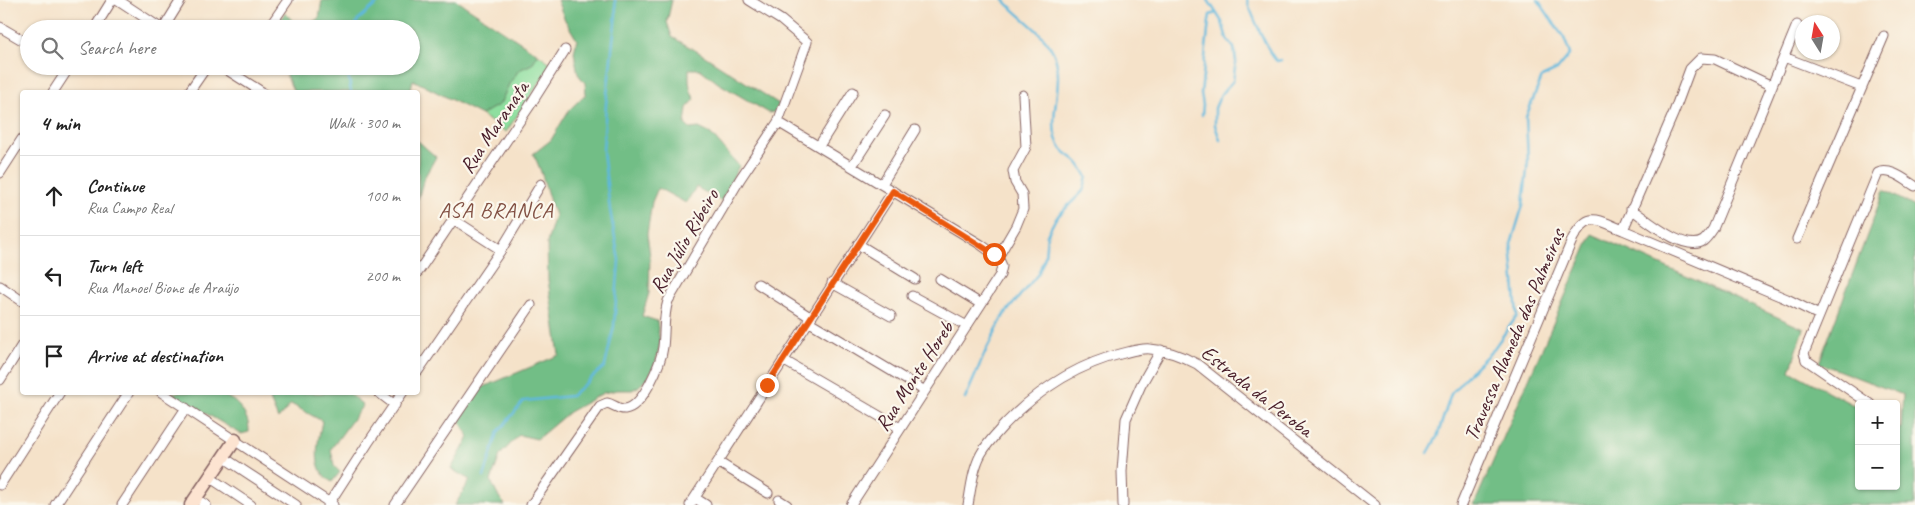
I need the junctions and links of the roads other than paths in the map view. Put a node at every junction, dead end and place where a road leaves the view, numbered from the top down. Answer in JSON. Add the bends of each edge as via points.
{"nodes":[{"id":1,"x":112,"y":0,"type":"edge"},
{"id":2,"x":118,"y":0,"type":"edge"},
{"id":3,"x":180,"y":0,"type":"edge"},
{"id":4,"x":288,"y":0,"type":"edge"},
{"id":5,"x":749,"y":0,"type":"edge"},
{"id":6,"x":100,"y":20,"type":"edge"},
{"id":7,"x":148,"y":20,"type":"edge"},
{"id":8,"x":168,"y":20,"type":"edge"},
{"id":9,"x":274,"y":20,"type":"edge"},
{"id":10,"x":0,"y":27,"type":"edge"},
{"id":11,"x":1795,"y":29,"type":"edge"},
{"id":12,"x":1884,"y":36,"type":"dead end"},
{"id":13,"x":20,"y":39,"type":"edge"},
{"id":14,"x":565,"y":50,"type":"dead end"},
{"id":15,"x":1784,"y":57,"type":"junction"},
{"id":16,"x":63,"y":75,"type":"edge"},
{"id":17,"x":201,"y":75,"type":"edge"},
{"id":18,"x":236,"y":75,"type":"edge"},
{"id":19,"x":1772,"y":86,"type":"junction"},
{"id":20,"x":1861,"y":87,"type":"junction"},
{"id":21,"x":54,"y":90,"type":"edge"},
{"id":22,"x":191,"y":90,"type":"edge"},
{"id":23,"x":257,"y":90,"type":"edge"},
{"id":24,"x":853,"y":92,"type":"dead end"},
{"id":25,"x":1023,"y":95,"type":"dead end"},
{"id":26,"x":885,"y":114,"type":"dead end"},
{"id":27,"x":778,"y":122,"type":"junction"},
{"id":28,"x":915,"y":130,"type":"dead end"},
{"id":29,"x":20,"y":142,"type":"edge"},
{"id":30,"x":818,"y":146,"type":"junction"},
{"id":31,"x":852,"y":166,"type":"junction"},
{"id":32,"x":0,"y":173,"type":"edge"},
{"id":33,"x":541,"y":184,"type":"dead end"},
{"id":34,"x":882,"y":184,"type":"junction"},
{"id":35,"x":1915,"y":186,"type":"edge"},
{"id":36,"x":893,"y":191,"type":"junction"},
{"id":37,"x":1631,"y":209,"type":"junction"},
{"id":38,"x":453,"y":219,"type":"junction"},
{"id":39,"x":1623,"y":230,"type":"junction"},
{"id":40,"x":1797,"y":239,"type":"dead end"},
{"id":41,"x":858,"y":244,"type":"junction"},
{"id":42,"x":501,"y":250,"type":"junction"},
{"id":43,"x":998,"y":257,"type":"junction"},
{"id":44,"x":420,"y":269,"type":"edge"},
{"id":45,"x":915,"y":279,"type":"dead end"},
{"id":46,"x":940,"y":279,"type":"dead end"},
{"id":47,"x":832,"y":283,"type":"junction"},
{"id":48,"x":758,"y":284,"type":"dead end"},
{"id":49,"x":0,"y":286,"type":"edge"},
{"id":50,"x":912,"y":296,"type":"dead end"},
{"id":51,"x":20,"y":300,"type":"edge"},
{"id":52,"x":981,"y":304,"type":"junction"},
{"id":53,"x":531,"y":305,"type":"dead end"},
{"id":54,"x":1819,"y":315,"type":"junction"},
{"id":55,"x":891,"y":316,"type":"dead end"},
{"id":56,"x":809,"y":319,"type":"junction"},
{"id":57,"x":967,"y":326,"type":"junction"},
{"id":58,"x":20,"y":348,"type":"edge"},
{"id":59,"x":1161,"y":350,"type":"junction"},
{"id":60,"x":783,"y":360,"type":"junction"},
{"id":61,"x":420,"y":368,"type":"edge"},
{"id":62,"x":0,"y":380,"type":"edge"},
{"id":63,"x":925,"y":391,"type":"junction"},
{"id":64,"x":58,"y":395,"type":"edge"},
{"id":65,"x":127,"y":395,"type":"edge"},
{"id":66,"x":166,"y":395,"type":"edge"},
{"id":67,"x":382,"y":395,"type":"edge"},
{"id":68,"x":401,"y":395,"type":"edge"},
{"id":69,"x":1864,"y":400,"type":"edge"},
{"id":70,"x":395,"y":404,"type":"junction"},
{"id":71,"x":186,"y":408,"type":"junction"},
{"id":72,"x":900,"y":428,"type":"junction"},
{"id":73,"x":235,"y":440,"type":"junction"},
{"id":74,"x":223,"y":457,"type":"junction"},
{"id":75,"x":718,"y":462,"type":"junction"},
{"id":76,"x":209,"y":477,"type":"junction"},
{"id":77,"x":0,"y":485,"type":"edge"},
{"id":78,"x":768,"y":493,"type":"dead end"},
{"id":79,"x":692,"y":502,"type":"edge"},
{"id":80,"x":197,"y":503,"type":"edge"},
{"id":81,"x":330,"y":504,"type":"edge"},
{"id":82,"x":55,"y":505,"type":"edge"},
{"id":83,"x":122,"y":505,"type":"edge"},
{"id":84,"x":251,"y":505,"type":"edge"},
{"id":85,"x":296,"y":505,"type":"edge"},
{"id":86,"x":395,"y":505,"type":"edge"},
{"id":87,"x":531,"y":505,"type":"edge"},
{"id":88,"x":706,"y":505,"type":"edge"},
{"id":89,"x":852,"y":505,"type":"edge"},
{"id":90,"x":968,"y":505,"type":"edge"},
{"id":91,"x":1123,"y":505,"type":"edge"},
{"id":92,"x":1376,"y":505,"type":"edge"},
{"id":93,"x":1461,"y":505,"type":"edge"}],
"edges":[{"from":1,"to":6,"type":"street"},
{"from":2,"to":7,"type":"street"},
{"from":3,"to":8,"type":"street"},
{"from":4,"to":9,"type":"street"},
{"from":5,"to":27,"type":"street","via":[[781,20],[807,42]]},
{"from":10,"to":13,"type":"street"},
{"from":11,"to":15,"type":"street"},
{"from":12,"to":20,"type":"street"},
{"from":14,"to":38,"type":"street","name":"Rua Maranata"},
{"from":15,"to":19,"type":"street"},
{"from":15,"to":20,"type":"street"},
{"from":16,"to":21,"type":"street"},
{"from":17,"to":22,"type":"street"},
{"from":18,"to":23,"type":"street"},
{"from":19,"to":37,"type":"street","via":[[1715,59],[1698,59],[1686,78]]},
{"from":19,"to":37,"type":"street","via":[[1713,229],[1703,241],[1690,244],[1681,241]]},
{"from":20,"to":40,"type":"street"},
{"from":24,"to":30,"type":"street"},
{"from":25,"to":43,"type":"street","via":[[1026,147],[1014,171],[1023,209]]},
{"from":26,"to":31,"type":"street"},
{"from":27,"to":30,"type":"street"},
{"from":27,"to":87,"type":"street","name":"Rua Júlio Ribeiro","via":[[736,185],[668,301],[663,349],[657,369],[642,396],[627,409],[607,403],[600,406]]},
{"from":28,"to":34,"type":"street"},
{"from":29,"to":32,"type":"street"},
{"from":30,"to":31,"type":"street"},
{"from":31,"to":34,"type":"street"},
{"from":33,"to":42,"type":"street"},
{"from":34,"to":36,"type":"street"},
{"from":35,"to":54,"type":"street","via":[[1893,173],[1878,173]]},
{"from":36,"to":41,"type":"street"},
{"from":36,"to":43,"type":"street"},
{"from":37,"to":39,"type":"street"},
{"from":38,"to":42,"type":"street"},
{"from":38,"to":44,"type":"street","name":"Rua Maranata"},
{"from":39,"to":54,"type":"street","name":"Travessa Alameda das Palmeiras"},
{"from":39,"to":93,"type":"street","name":"Travessa Alameda das Palmeiras","via":[[1596,220],[1586,220],[1580,226]]},
{"from":41,"to":45,"type":"street"},
{"from":41,"to":47,"type":"street"},
{"from":42,"to":61,"type":"street"},
{"from":43,"to":52,"type":"street","name":"Rua Monte Horeb","via":[[1002,266],[1000,275]]},
{"from":46,"to":52,"type":"street"},
{"from":47,"to":55,"type":"street"},
{"from":47,"to":56,"type":"street"},
{"from":48,"to":56,"type":"street"},
{"from":49,"to":51,"type":"street"},
{"from":50,"to":57,"type":"street"},
{"from":52,"to":57,"type":"street","name":"Rua Monte Horeb"},
{"from":53,"to":86,"type":"street"},
{"from":54,"to":69,"type":"street","via":[[1804,357]]},
{"from":56,"to":60,"type":"street"},
{"from":56,"to":63,"type":"street"},
{"from":57,"to":63,"type":"street","name":"Rua Monte Horeb"},
{"from":58,"to":62,"type":"street"},
{"from":59,"to":90,"type":"street","name":"Estrada da Peroba","via":[[1137,350],[1095,362],[1060,378],[1030,400],[981,454]]},
{"from":59,"to":91,"type":"street","via":[[1126,419]]},
{"from":59,"to":92,"type":"street","name":"Estrada da Peroba","via":[[1197,364]]},
{"from":60,"to":72,"type":"street"},
{"from":60,"to":75,"type":"street"},
{"from":63,"to":72,"type":"street","name":"Rua Monte Horeb"},
{"from":64,"to":77,"type":"street"},
{"from":65,"to":82,"type":"street"},
{"from":66,"to":71,"type":"street"},
{"from":67,"to":70,"type":"street"},
{"from":68,"to":70,"type":"street"},
{"from":70,"to":81,"type":"street"},
{"from":71,"to":73,"type":"street"},
{"from":71,"to":83,"type":"street"},
{"from":72,"to":89,"type":"street","name":"Rua Monte Horeb"},
{"from":73,"to":74,"type":"street"},
{"from":73,"to":81,"type":"street"},
{"from":74,"to":76,"type":"street"},
{"from":74,"to":85,"type":"street"},
{"from":75,"to":78,"type":"street"},
{"from":75,"to":79,"type":"street"},
{"from":76,"to":80,"type":"street"},
{"from":76,"to":84,"type":"street"},
{"from":79,"to":88,"type":"street"}]}
